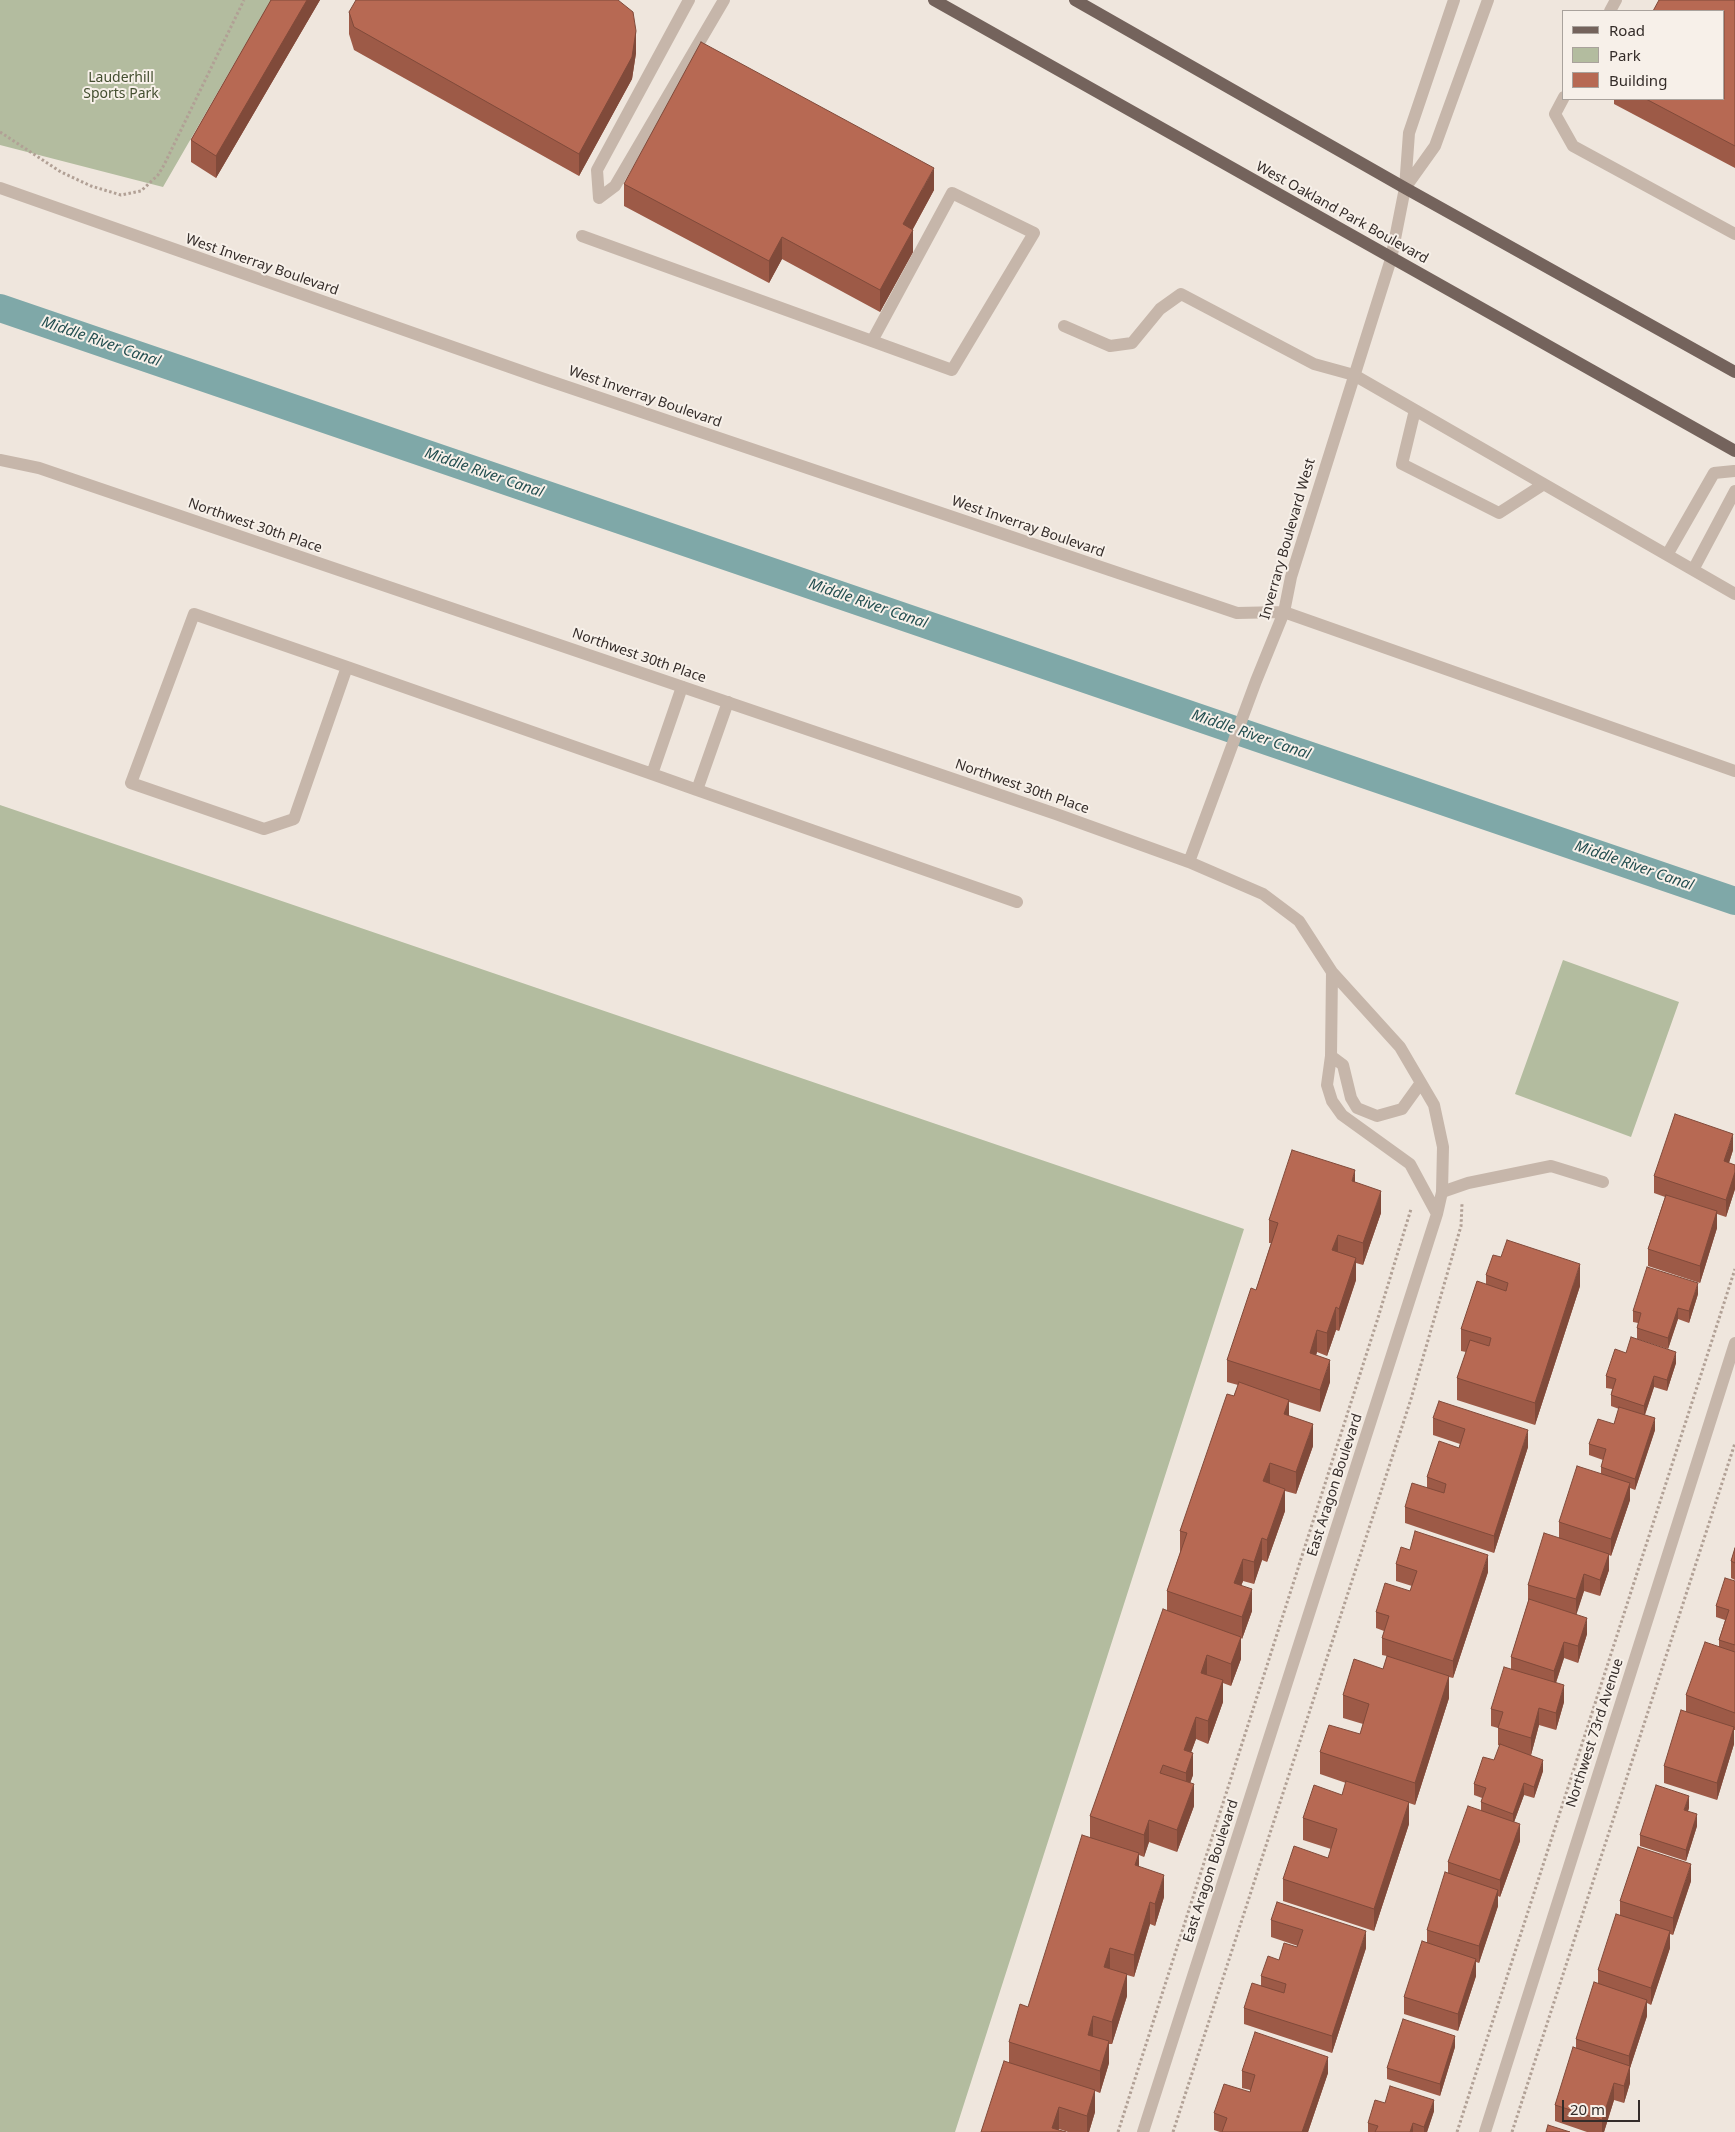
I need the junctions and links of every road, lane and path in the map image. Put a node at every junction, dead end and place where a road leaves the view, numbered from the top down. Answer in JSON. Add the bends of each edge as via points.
{"nodes":[{"id":1,"x":244,"y":0,"type":"edge"},
{"id":2,"x":689,"y":0,"type":"edge"},
{"id":3,"x":724,"y":0,"type":"edge"},
{"id":4,"x":934,"y":0,"type":"edge"},
{"id":5,"x":1075,"y":0,"type":"edge"},
{"id":6,"x":1454,"y":0,"type":"edge"},
{"id":7,"x":1488,"y":0,"type":"edge"},
{"id":8,"x":1562,"y":100,"type":"edge"},
{"id":9,"x":0,"y":132,"type":"edge"},
{"id":10,"x":0,"y":188,"type":"edge"},
{"id":11,"x":1405,"y":188,"type":"junction"},
{"id":12,"x":1735,"y":234,"type":"edge"},
{"id":13,"x":582,"y":236,"type":"dead end"},
{"id":14,"x":1391,"y":259,"type":"junction"},
{"id":15,"x":1064,"y":326,"type":"dead end"},
{"id":16,"x":872,"y":341,"type":"junction"},
{"id":17,"x":1735,"y":372,"type":"edge"},
{"id":18,"x":1354,"y":375,"type":"junction"},
{"id":19,"x":1415,"y":410,"type":"junction"},
{"id":20,"x":1735,"y":451,"type":"edge"},
{"id":21,"x":0,"y":460,"type":"edge"},
{"id":22,"x":1735,"y":472,"type":"edge"},
{"id":23,"x":1544,"y":484,"type":"junction"},
{"id":24,"x":1735,"y":491,"type":"edge"},
{"id":25,"x":1667,"y":555,"type":"junction"},
{"id":26,"x":1693,"y":570,"type":"junction"},
{"id":27,"x":1735,"y":594,"type":"edge"},
{"id":28,"x":1284,"y":612,"type":"junction"},
{"id":29,"x":347,"y":667,"type":"junction"},
{"id":30,"x":682,"y":687,"type":"junction"},
{"id":31,"x":728,"y":702,"type":"junction"},
{"id":32,"x":1735,"y":771,"type":"edge"},
{"id":33,"x":652,"y":774,"type":"junction"},
{"id":34,"x":697,"y":790,"type":"junction"},
{"id":35,"x":1189,"y":862,"type":"junction"},
{"id":36,"x":1263,"y":894,"type":"joint"},
{"id":37,"x":1018,"y":902,"type":"dead end"},
{"id":38,"x":1332,"y":972,"type":"junction"},
{"id":39,"x":1331,"y":1056,"type":"junction"},
{"id":40,"x":1420,"y":1084,"type":"junction"},
{"id":41,"x":1603,"y":1182,"type":"dead end"},
{"id":42,"x":1464,"y":1185,"type":"junction"},
{"id":43,"x":1442,"y":1192,"type":"junction"},
{"id":44,"x":1409,"y":1203,"type":"dead end"},
{"id":45,"x":1437,"y":1214,"type":"junction"},
{"id":46,"x":1735,"y":1269,"type":"edge"},
{"id":47,"x":1735,"y":1343,"type":"edge"},
{"id":48,"x":1735,"y":1443,"type":"edge"},
{"id":49,"x":1118,"y":2132,"type":"edge"},
{"id":50,"x":1143,"y":2132,"type":"edge"},
{"id":51,"x":1173,"y":2132,"type":"edge"},
{"id":52,"x":1456,"y":2132,"type":"edge"},
{"id":53,"x":1485,"y":2132,"type":"edge"},
{"id":54,"x":1512,"y":2132,"type":"edge"}],
"edges":[{"from":1,"to":9,"type":"path","via":[[164,165],[141,191],[122,195],[91,186],[61,172]]},
{"from":2,"to":3,"type":"street","via":[[596,170],[600,198],[615,186]]},
{"from":4,"to":14,"type":"main road","name":"West Oakland Park Boulevard"},
{"from":5,"to":11,"type":"main road"},
{"from":6,"to":11,"type":"street","name":"Inverrary Boulevard West","via":[[1409,133]]},
{"from":7,"to":11,"type":"street","name":"Inverrary Boulevard West","via":[[1435,146]]},
{"from":8,"to":12,"type":"street","via":[[1555,114],[1573,146]]},
{"from":10,"to":28,"type":"street","name":"West Inverray Boulevard","via":[[551,381],[1237,613]]},
{"from":11,"to":14,"type":"street","name":"Inverrary Boulevard West"},
{"from":11,"to":17,"type":"main road"},
{"from":13,"to":16,"type":"street"},
{"from":14,"to":18,"type":"street","name":"Inverrary Boulevard West"},
{"from":14,"to":20,"type":"main road","name":"West Oakland Park Boulevard"},
{"from":15,"to":18,"type":"street","via":[[1110,346],[1132,343],[1160,309],[1181,294],[1314,364]]},
{"from":16,"to":16,"type":"street","via":[[952,370],[1034,233],[952,193]]},
{"from":18,"to":19,"type":"street"},
{"from":18,"to":28,"type":"street","name":"Inverrary Boulevard West","via":[[1290,576]]},
{"from":19,"to":23,"type":"street"},
{"from":19,"to":23,"type":"street","via":[[1402,464],[1499,513]]},
{"from":21,"to":30,"type":"street","name":"Northwest 30th Place","via":[[39,468]]},
{"from":22,"to":25,"type":"street","via":[[1714,473]]},
{"from":23,"to":25,"type":"street"},
{"from":24,"to":26,"type":"street"},
{"from":25,"to":26,"type":"street"},
{"from":26,"to":27,"type":"street"},
{"from":28,"to":32,"type":"street"},
{"from":28,"to":35,"type":"street","name":"Inverrary Boulevard West"},
{"from":29,"to":29,"type":"street","via":[[194,614],[131,783],[264,829],[294,818]]},
{"from":29,"to":33,"type":"street"},
{"from":30,"to":31,"type":"street","name":"Northwest 30th Place"},
{"from":30,"to":33,"type":"street"},
{"from":31,"to":34,"type":"street"},
{"from":31,"to":35,"type":"street","name":"Northwest 30th Place"},
{"from":33,"to":34,"type":"street"},
{"from":34,"to":37,"type":"street"},
{"from":35,"to":36,"type":"street","name":"Northwest 30th Place"},
{"from":36,"to":38,"type":"street","name":"East Aragon Boulevard","via":[[1299,921]]},
{"from":38,"to":39,"type":"street"},
{"from":38,"to":40,"type":"street","name":"East Aragon Boulevard","via":[[1400,1047]]},
{"from":39,"to":40,"type":"street","via":[[1343,1065],[1351,1098],[1357,1108],[1377,1116],[1402,1109]]},
{"from":39,"to":45,"type":"street","via":[[1327,1085],[1332,1102],[1342,1116],[1410,1164]]},
{"from":40,"to":43,"type":"street","name":"East Aragon Boulevard","via":[[1434,1106],[1443,1147]]},
{"from":41,"to":42,"type":"street","via":[[1551,1166]]},
{"from":42,"to":43,"type":"street"},
{"from":42,"to":51,"type":"path","via":[[1461,1226],[1411,1399]]},
{"from":43,"to":45,"type":"street","name":"East Aragon Boulevard"},
{"from":44,"to":49,"type":"path","via":[[1412,1210]]},
{"from":45,"to":50,"type":"street","name":"East Aragon Boulevard"},
{"from":46,"to":52,"type":"path"},
{"from":47,"to":53,"type":"street","name":"Northwest 73rd Avenue"},
{"from":48,"to":54,"type":"path"}]}
